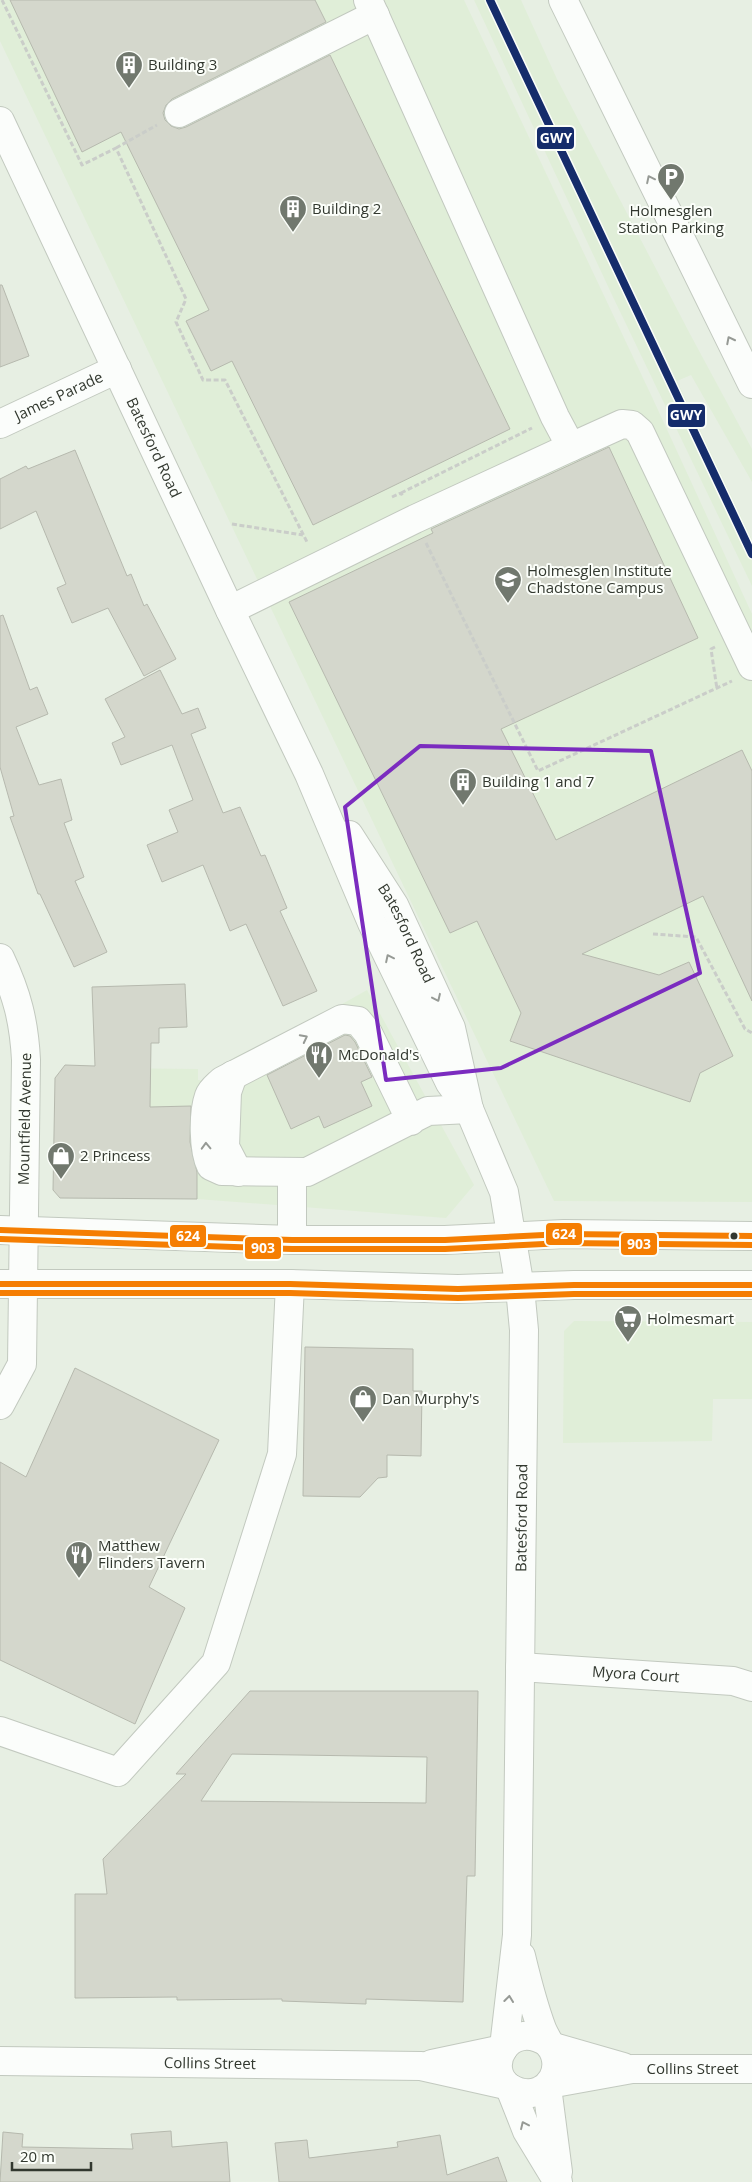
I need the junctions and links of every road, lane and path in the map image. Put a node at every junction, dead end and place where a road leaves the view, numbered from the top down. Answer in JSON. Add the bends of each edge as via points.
{"nodes":[{"id":1,"x":2,"y":0,"type":"edge"},
{"id":2,"x":563,"y":0,"type":"edge"},
{"id":3,"x":372,"y":7,"type":"edge"},
{"id":4,"x":179,"y":113,"type":"joint"},
{"id":5,"x":0,"y":121,"type":"edge"},
{"id":6,"x":116,"y":148,"type":"junction"},
{"id":7,"x":116,"y":369,"type":"junction"},
{"id":8,"x":752,"y":384,"type":"edge"},
{"id":9,"x":0,"y":424,"type":"edge"},
{"id":10,"x":540,"y":424,"type":"dead end"},
{"id":11,"x":571,"y":447,"type":"junction"},
{"id":12,"x":401,"y":493,"type":"junction"},
{"id":13,"x":384,"y":502,"type":"dead end"},
{"id":14,"x":415,"y":519,"type":"junction"},
{"id":15,"x":232,"y":524,"type":"dead end"},
{"id":16,"x":304,"y":535,"type":"junction"},
{"id":17,"x":315,"y":537,"type":"dead end"},
{"id":18,"x":230,"y":610,"type":"junction"},
{"id":19,"x":745,"y":672,"type":"edge"},
{"id":20,"x":653,"y":934,"type":"dead end"},
{"id":21,"x":0,"y":958,"type":"edge"},
{"id":22,"x":752,"y":1033,"type":"edge"},
{"id":23,"x":469,"y":1109,"type":"junction"},
{"id":24,"x":411,"y":1121,"type":"junction"},
{"id":25,"x":292,"y":1173,"type":"junction"},
{"id":26,"x":12,"y":1230,"type":"edge"},
{"id":27,"x":512,"y":1236,"type":"junction"},
{"id":28,"x":752,"y":1236,"type":"edge"},
{"id":29,"x":292,"y":1240,"type":"junction"},
{"id":30,"x":11,"y":1284,"type":"edge"},
{"id":31,"x":290,"y":1284,"type":"junction"},
{"id":32,"x":752,"y":1285,"type":"edge"},
{"id":33,"x":520,"y":1288,"type":"junction"},
{"id":34,"x":0,"y":1405,"type":"edge"},
{"id":35,"x":520,"y":1667,"type":"junction"},
{"id":36,"x":752,"y":1687,"type":"edge"},
{"id":37,"x":0,"y":1731,"type":"edge"},
{"id":38,"x":517,"y":1935,"type":"junction"},
{"id":39,"x":549,"y":2045,"type":"junction"},
{"id":40,"x":503,"y":2048,"type":"junction"},
{"id":41,"x":0,"y":2061,"type":"edge"},
{"id":42,"x":421,"y":2066,"type":"junction"},
{"id":43,"x":632,"y":2069,"type":"junction"},
{"id":44,"x":752,"y":2069,"type":"edge"},
{"id":45,"x":548,"y":2085,"type":"junction"},
{"id":46,"x":508,"y":2086,"type":"junction"},
{"id":47,"x":559,"y":2182,"type":"edge"}],
"edges":[{"from":1,"to":6,"type":"path","via":[[82,164]]},
{"from":8,"to":2,"type":"main road","one_way":true},
{"from":3,"to":4,"type":"main road"},
{"from":3,"to":11,"type":"main road"},
{"from":4,"to":6,"type":"path"},
{"from":5,"to":7,"type":"main road","name":"Batesford Road"},
{"from":6,"to":16,"type":"path","via":[[186,299],[176,322],[203,380],[226,380]]},
{"from":7,"to":9,"type":"main road","name":"James Parade"},
{"from":7,"to":18,"type":"main road","name":"Batesford Road"},
{"from":10,"to":12,"type":"path"},
{"from":11,"to":14,"type":"main road"},
{"from":11,"to":19,"type":"main road","via":[[622,424],[640,432]]},
{"from":12,"to":13,"type":"path"},
{"from":12,"to":14,"type":"path"},
{"from":14,"to":18,"type":"main road"},
{"from":14,"to":19,"type":"path","via":[[538,771]]},
{"from":15,"to":16,"type":"path"},
{"from":16,"to":17,"type":"path","via":[[307,542]]},
{"from":18,"to":23,"type":"main road","name":"Batesford Road","via":[[309,774],[372,923],[450,1083]]},
{"from":20,"to":22,"type":"path","via":[[696,937],[745,1029]]},
{"from":21,"to":26,"type":"main road","name":"Mountfield Avenue","via":[[17,995],[25,1037]]},
{"from":23,"to":24,"type":"main road","via":[[428,1111]]},
{"from":23,"to":27,"type":"main road","name":"Batesford Road","via":[[501,1181]]},
{"from":24,"to":25,"type":"main road","via":[[307,1172]]},
{"from":25,"to":24,"type":"main road","one_way":true,"via":[[222,1171],[211,1166],[206,1151],[209,1094],[222,1081],[342,1019],[358,1021],[368,1033]]},
{"from":25,"to":29,"type":"main road"},
{"from":26,"to":29,"type":"main road"},
{"from":26,"to":30,"type":"main road","name":"Mountfield Avenue"},
{"from":27,"to":28,"type":"main road"},
{"from":27,"to":29,"type":"main road","via":[[445,1240]]},
{"from":27,"to":33,"type":"main road","name":"Batesford Road"},
{"from":30,"to":31,"type":"main road"},
{"from":30,"to":34,"type":"main road","name":"Mountfield Avenue","via":[[22,1364]]},
{"from":31,"to":33,"type":"main road"},
{"from":31,"to":37,"type":"main road","via":[[282,1454],[216,1663],[118,1772]]},
{"from":32,"to":33,"type":"main road"},
{"from":33,"to":35,"type":"main road","name":"Batesford Road","via":[[524,1330]]},
{"from":35,"to":36,"type":"main road","name":"Myora Court","via":[[732,1681]]},
{"from":35,"to":38,"type":"main road","name":"Batesford Road"},
{"from":38,"to":39,"type":"main road","name":"Batesford Road","via":[[530,1996]]},
{"from":40,"to":38,"type":"main road","name":"Batesford Road","one_way":true},
{"from":39,"to":40,"type":"main road","via":[[530,2035],[511,2040]]},
{"from":39,"to":43,"type":"main road","name":"Collins Street"},
{"from":39,"to":45,"type":"main road","via":[[556,2061],[554,2077]]},
{"from":40,"to":42,"type":"main road","name":"Collins Street"},
{"from":40,"to":46,"type":"main road","via":[[498,2068]]},
{"from":41,"to":42,"type":"main road","name":"Collins Street"},
{"from":42,"to":46,"type":"main road","name":"Collins Street"},
{"from":43,"to":44,"type":"main road","name":"Collins Street"},
{"from":43,"to":45,"type":"main road","name":"Collins Street"},
{"from":45,"to":46,"type":"main road","via":[[529,2094]]},
{"from":45,"to":47,"type":"main road"},
{"from":47,"to":46,"type":"main road","one_way":true,"via":[[527,2131]]}]}
